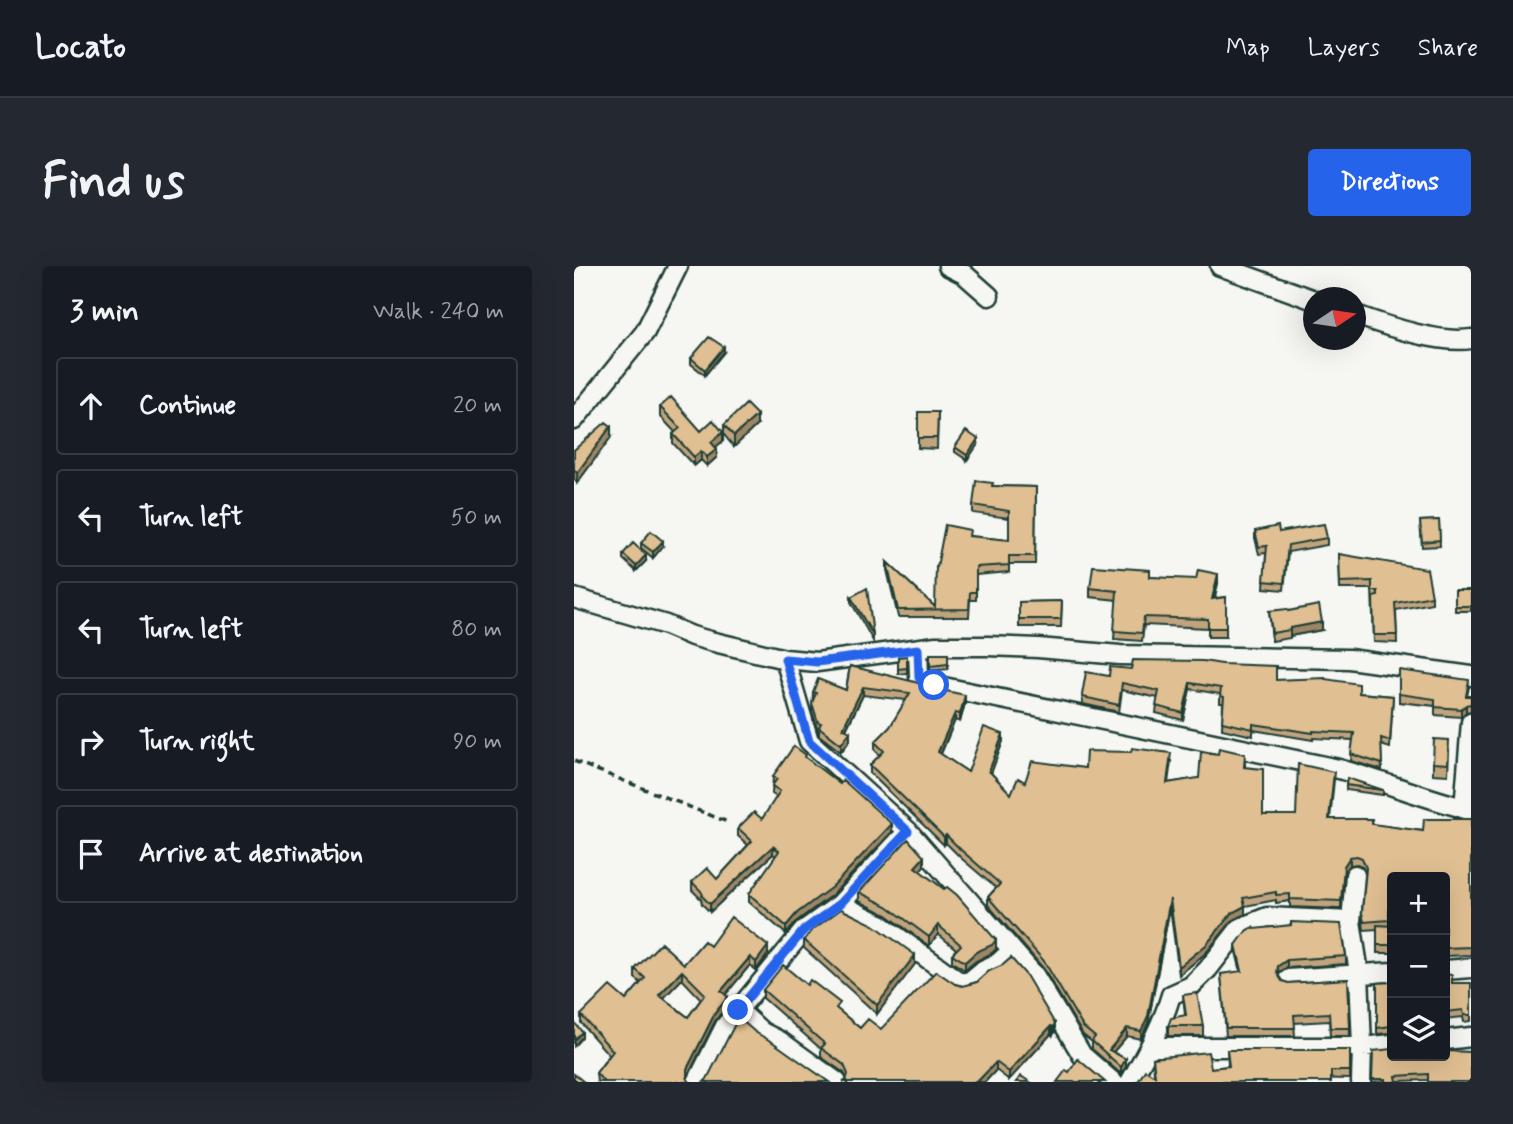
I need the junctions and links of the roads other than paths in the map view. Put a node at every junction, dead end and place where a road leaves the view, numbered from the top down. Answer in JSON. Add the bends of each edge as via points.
{"nodes":[{"id":1,"x":678,"y":266,"type":"edge"},
{"id":2,"x":948,"y":266,"type":"edge"},
{"id":3,"x":1220,"y":266,"type":"edge"},
{"id":4,"x":989,"y":296,"type":"dead end"},
{"id":5,"x":1303,"y":296,"type":"edge"},
{"id":6,"x":1366,"y":319,"type":"edge"},
{"id":7,"x":1471,"y":339,"type":"edge"},
{"id":8,"x":574,"y":420,"type":"edge"},
{"id":9,"x":574,"y":598,"type":"edge"},
{"id":10,"x":918,"y":649,"type":"junction"},
{"id":11,"x":785,"y":659,"type":"junction"},
{"id":12,"x":1471,"y":676,"type":"edge"},
{"id":13,"x":1471,"y":722,"type":"edge"},
{"id":14,"x":1468,"y":810,"type":"edge"},
{"id":15,"x":908,"y":831,"type":"junction"},
{"id":16,"x":1355,"y":875,"type":"dead end"},
{"id":17,"x":840,"y":904,"type":"junction"},
{"id":18,"x":1352,"y":921,"type":"junction"},
{"id":19,"x":1012,"y":950,"type":"junction"},
{"id":20,"x":1471,"y":968,"type":"edge"},
{"id":21,"x":1450,"y":970,"type":"edge"},
{"id":22,"x":1387,"y":972,"type":"edge"},
{"id":23,"x":1359,"y":973,"type":"junction"},
{"id":24,"x":1288,"y":979,"type":"dead end"},
{"id":25,"x":738,"y":1010,"type":"junction"},
{"id":26,"x":1471,"y":1037,"type":"edge"},
{"id":27,"x":1450,"y":1039,"type":"edge"},
{"id":28,"x":1387,"y":1044,"type":"edge"},
{"id":29,"x":1150,"y":1047,"type":"junction"},
{"id":30,"x":1362,"y":1047,"type":"junction"},
{"id":31,"x":697,"y":1082,"type":"edge"},
{"id":32,"x":837,"y":1082,"type":"edge"},
{"id":33,"x":1113,"y":1082,"type":"edge"},
{"id":34,"x":1130,"y":1082,"type":"edge"},
{"id":35,"x":1361,"y":1082,"type":"edge"}],
"edges":[{"from":1,"to":8,"type":"street","via":[[645,332]]},
{"from":2,"to":4,"type":"street"},
{"from":3,"to":5,"type":"street"},
{"from":6,"to":7,"type":"street","via":[[1445,339]]},
{"from":9,"to":11,"type":"street","via":[[692,636]]},
{"from":10,"to":11,"type":"street","via":[[817,662]]},
{"from":10,"to":12,"type":"street","via":[[988,646],[1120,655],[1349,660]]},
{"from":10,"to":14,"type":"street","via":[[920,680],[934,685],[1339,769]]},
{"from":11,"to":15,"type":"street","via":[[809,741]]},
{"from":13,"to":14,"type":"street"},
{"from":15,"to":17,"type":"street"},
{"from":15,"to":19,"type":"street"},
{"from":16,"to":18,"type":"street"},
{"from":17,"to":19,"type":"street","via":[[880,924],[961,983]]},
{"from":17,"to":25,"type":"street","via":[[804,930]]},
{"from":18,"to":23,"type":"street"},
{"from":18,"to":29,"type":"street","via":[[1267,918],[1240,928],[1191,986],[1171,995]]},
{"from":19,"to":33,"type":"street","via":[[1035,976],[1083,1055]]},
{"from":20,"to":21,"type":"street"},
{"from":22,"to":23,"type":"street"},
{"from":23,"to":24,"type":"street"},
{"from":23,"to":30,"type":"street"},
{"from":25,"to":31,"type":"street"},
{"from":25,"to":32,"type":"street","via":[[762,1032]]},
{"from":26,"to":27,"type":"street"},
{"from":28,"to":30,"type":"street"},
{"from":29,"to":30,"type":"street"},
{"from":29,"to":34,"type":"street"},
{"from":30,"to":35,"type":"street"}]}
